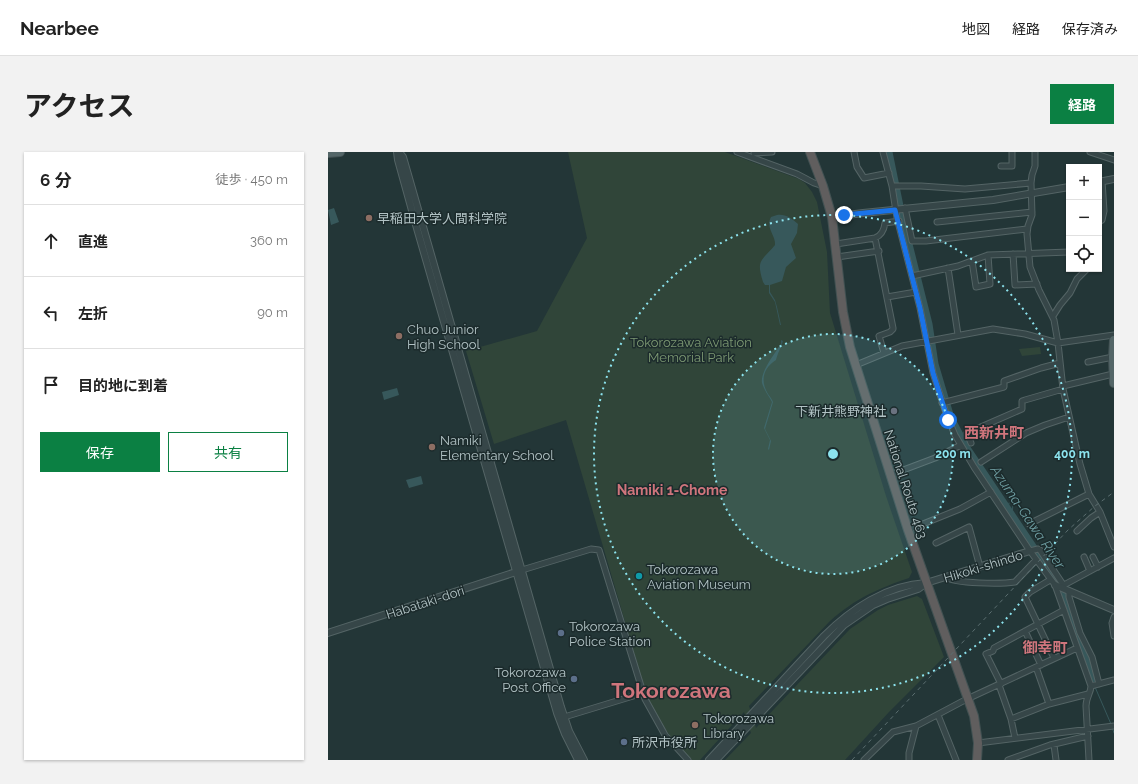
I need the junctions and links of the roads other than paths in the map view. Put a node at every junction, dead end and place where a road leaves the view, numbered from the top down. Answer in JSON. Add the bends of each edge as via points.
{"nodes":[{"id":1,"x":328,"y":152,"type":"edge"},
{"id":2,"x":340,"y":152,"type":"edge"},
{"id":3,"x":398,"y":152,"type":"edge"},
{"id":4,"x":737,"y":152,"type":"edge"},
{"id":5,"x":772,"y":152,"type":"edge"},
{"id":6,"x":810,"y":152,"type":"edge"},
{"id":7,"x":854,"y":152,"type":"edge"},
{"id":8,"x":883,"y":152,"type":"edge"},
{"id":9,"x":1012,"y":152,"type":"edge"},
{"id":10,"x":1035,"y":152,"type":"edge"},
{"id":11,"x":1090,"y":152,"type":"edge"},
{"id":12,"x":754,"y":154,"type":"dead end"},
{"id":13,"x":1114,"y":160,"type":"edge"},
{"id":14,"x":1001,"y":166,"type":"dead end"},
{"id":15,"x":888,"y":173,"type":"junction"},
{"id":16,"x":1114,"y":179,"type":"edge"},
{"id":17,"x":1102,"y":182,"type":"edge"},
{"id":18,"x":1031,"y":183,"type":"junction"},
{"id":19,"x":824,"y":186,"type":"junction"},
{"id":20,"x":895,"y":186,"type":"junction"},
{"id":21,"x":1066,"y":188,"type":"edge"},
{"id":22,"x":1102,"y":192,"type":"edge"},
{"id":23,"x":1030,"y":194,"type":"junction"},
{"id":24,"x":901,"y":209,"type":"junction"},
{"id":25,"x":1032,"y":212,"type":"junction"},
{"id":26,"x":832,"y":217,"type":"junction"},
{"id":27,"x":1102,"y":220,"type":"edge"},
{"id":28,"x":899,"y":221,"type":"junction"},
{"id":29,"x":937,"y":222,"type":"dead end"},
{"id":30,"x":1027,"y":229,"type":"junction"},
{"id":31,"x":876,"y":238,"type":"junction"},
{"id":32,"x":836,"y":244,"type":"junction"},
{"id":33,"x":879,"y":251,"type":"junction"},
{"id":34,"x":1066,"y":252,"type":"edge"},
{"id":35,"x":1013,"y":254,"type":"junction"},
{"id":36,"x":1028,"y":254,"type":"junction"},
{"id":37,"x":988,"y":255,"type":"junction"},
{"id":38,"x":837,"y":257,"type":"junction"},
{"id":39,"x":972,"y":261,"type":"junction"},
{"id":40,"x":948,"y":268,"type":"junction"},
{"id":41,"x":1084,"y":272,"type":"edge"},
{"id":42,"x":915,"y":275,"type":"junction"},
{"id":43,"x":1037,"y":284,"type":"junction"},
{"id":44,"x":916,"y":292,"type":"junction"},
{"id":45,"x":887,"y":297,"type":"junction"},
{"id":46,"x":1053,"y":316,"type":"junction"},
{"id":47,"x":958,"y":334,"type":"junction"},
{"id":48,"x":1114,"y":335,"type":"edge"},
{"id":49,"x":930,"y":340,"type":"junction"},
{"id":50,"x":1114,"y":340,"type":"edge"},
{"id":51,"x":1058,"y":343,"type":"junction"},
{"id":52,"x":884,"y":353,"type":"junction"},
{"id":53,"x":1113,"y":357,"type":"junction"},
{"id":54,"x":1088,"y":362,"type":"dead end"},
{"id":55,"x":1060,"y":363,"type":"junction"},
{"id":56,"x":856,"y":365,"type":"junction"},
{"id":57,"x":1113,"y":374,"type":"edge"},
{"id":58,"x":1114,"y":383,"type":"edge"},
{"id":59,"x":1063,"y":388,"type":"junction"},
{"id":60,"x":945,"y":402,"type":"junction"},
{"id":61,"x":1070,"y":417,"type":"junction"},
{"id":62,"x":971,"y":443,"type":"dead end"},
{"id":63,"x":961,"y":445,"type":"junction"},
{"id":64,"x":981,"y":462,"type":"dead end"},
{"id":65,"x":890,"y":475,"type":"junction"},
{"id":66,"x":991,"y":492,"type":"junction"},
{"id":67,"x":1089,"y":494,"type":"junction"},
{"id":68,"x":1100,"y":512,"type":"junction"},
{"id":69,"x":1029,"y":524,"type":"dead end"},
{"id":70,"x":908,"y":530,"type":"junction"},
{"id":71,"x":1077,"y":531,"type":"dead end"},
{"id":72,"x":936,"y":543,"type":"dead end"},
{"id":73,"x":1114,"y":547,"type":"edge"},
{"id":74,"x":1033,"y":550,"type":"junction"},
{"id":75,"x":1084,"y":557,"type":"dead end"},
{"id":76,"x":1094,"y":557,"type":"dead end"},
{"id":77,"x":1114,"y":558,"type":"edge"},
{"id":78,"x":1036,"y":560,"type":"junction"},
{"id":79,"x":980,"y":567,"type":"junction"},
{"id":80,"x":1098,"y":567,"type":"junction"},
{"id":81,"x":522,"y":570,"type":"junction"},
{"id":82,"x":515,"y":572,"type":"junction"},
{"id":83,"x":1090,"y":572,"type":"junction"},
{"id":84,"x":946,"y":577,"type":"junction"},
{"id":85,"x":1050,"y":580,"type":"junction"},
{"id":86,"x":926,"y":583,"type":"junction"},
{"id":87,"x":1059,"y":587,"type":"junction"},
{"id":88,"x":1069,"y":591,"type":"junction"},
{"id":89,"x":1064,"y":610,"type":"junction"},
{"id":90,"x":1114,"y":610,"type":"edge"},
{"id":91,"x":1114,"y":617,"type":"edge"},
{"id":92,"x":1038,"y":624,"type":"junction"},
{"id":93,"x":1025,"y":631,"type":"junction"},
{"id":94,"x":328,"y":633,"type":"edge"},
{"id":95,"x":1114,"y":636,"type":"edge"},
{"id":96,"x":1077,"y":648,"type":"junction"},
{"id":97,"x":1054,"y":658,"type":"junction"},
{"id":98,"x":1038,"y":666,"type":"junction"},
{"id":99,"x":1114,"y":680,"type":"edge"},
{"id":100,"x":1000,"y":684,"type":"junction"},
{"id":101,"x":1095,"y":685,"type":"junction"},
{"id":102,"x":643,"y":693,"type":"junction"},
{"id":103,"x":1088,"y":694,"type":"junction"},
{"id":104,"x":969,"y":698,"type":"junction"},
{"id":105,"x":1049,"y":704,"type":"junction"},
{"id":106,"x":938,"y":715,"type":"junction"},
{"id":107,"x":562,"y":718,"type":"junction"},
{"id":108,"x":1011,"y":719,"type":"junction"},
{"id":109,"x":916,"y":726,"type":"junction"},
{"id":110,"x":1112,"y":727,"type":"edge"},
{"id":111,"x":1088,"y":729,"type":"junction"},
{"id":112,"x":1088,"y":736,"type":"junction"},
{"id":113,"x":1014,"y":738,"type":"junction"},
{"id":114,"x":978,"y":743,"type":"junction"},
{"id":115,"x":1054,"y":745,"type":"junction"},
{"id":116,"x":578,"y":760,"type":"edge"},
{"id":117,"x":584,"y":760,"type":"edge"},
{"id":118,"x":688,"y":760,"type":"edge"},
{"id":119,"x":708,"y":760,"type":"edge"},
{"id":120,"x":716,"y":760,"type":"edge"},
{"id":121,"x":864,"y":760,"type":"edge"},
{"id":122,"x":909,"y":760,"type":"edge"},
{"id":123,"x":956,"y":760,"type":"edge"},
{"id":124,"x":977,"y":760,"type":"edge"},
{"id":125,"x":1008,"y":760,"type":"edge"},
{"id":126,"x":1056,"y":760,"type":"edge"},
{"id":127,"x":1089,"y":760,"type":"edge"}],
"edges":[{"from":1,"to":2,"type":"main road"},
{"from":3,"to":81,"type":"street","via":[[403,157]]},
{"from":3,"to":82,"type":"street","via":[[416,225]]},
{"from":4,"to":19,"type":"street"},
{"from":5,"to":12,"type":"street"},
{"from":6,"to":19,"type":"highway"},
{"from":7,"to":15,"type":"street","via":[[857,167],[864,178]]},
{"from":8,"to":15,"type":"street"},
{"from":9,"to":14,"type":"street","via":[[1012,166]]},
{"from":10,"to":18,"type":"street"},
{"from":11,"to":13,"type":"street"},
{"from":15,"to":20,"type":"street"},
{"from":16,"to":17,"type":"street"},
{"from":18,"to":20,"type":"street","via":[[965,189]]},
{"from":18,"to":23,"type":"street"},
{"from":19,"to":26,"type":"highway","name":"National Route 463"},
{"from":20,"to":24,"type":"street"},
{"from":21,"to":23,"type":"street"},
{"from":22,"to":27,"type":"street","via":[[1104,211]]},
{"from":23,"to":24,"type":"street"},
{"from":23,"to":25,"type":"street"},
{"from":24,"to":26,"type":"street"},
{"from":24,"to":28,"type":"street"},
{"from":24,"to":30,"type":"street","via":[[912,241],[932,241]]},
{"from":25,"to":29,"type":"street"},
{"from":25,"to":30,"type":"street"},
{"from":26,"to":32,"type":"highway","name":"National Route 463"},
{"from":28,"to":31,"type":"street","via":[[885,223],[882,232]]},
{"from":28,"to":42,"type":"street"},
{"from":30,"to":36,"type":"street"},
{"from":31,"to":32,"type":"street"},
{"from":31,"to":33,"type":"street"},
{"from":32,"to":38,"type":"highway","name":"National Route 463"},
{"from":33,"to":38,"type":"street"},
{"from":33,"to":45,"type":"street"},
{"from":34,"to":36,"type":"street"},
{"from":35,"to":36,"type":"street"},
{"from":35,"to":37,"type":"street"},
{"from":35,"to":43,"type":"street","via":[[1015,285]]},
{"from":36,"to":43,"type":"street"},
{"from":37,"to":39,"type":"street"},
{"from":37,"to":39,"type":"street","via":[[990,284],[976,287]]},
{"from":38,"to":56,"type":"highway","name":"National Route 463","via":[[846,327]]},
{"from":39,"to":40,"type":"street"},
{"from":40,"to":42,"type":"street"},
{"from":40,"to":47,"type":"street"},
{"from":41,"to":46,"type":"street"},
{"from":42,"to":44,"type":"street"},
{"from":43,"to":46,"type":"street"},
{"from":44,"to":45,"type":"street"},
{"from":44,"to":49,"type":"street"},
{"from":45,"to":52,"type":"street","via":[[893,329],[879,336]]},
{"from":46,"to":51,"type":"street"},
{"from":47,"to":49,"type":"street"},
{"from":47,"to":51,"type":"street","via":[[995,329]]},
{"from":48,"to":51,"type":"street"},
{"from":49,"to":52,"type":"street"},
{"from":49,"to":60,"type":"street","via":[[933,373]]},
{"from":50,"to":53,"type":"main road"},
{"from":51,"to":55,"type":"street"},
{"from":52,"to":56,"type":"street"},
{"from":53,"to":54,"type":"street"},
{"from":53,"to":57,"type":"main road"},
{"from":55,"to":59,"type":"street"},
{"from":55,"to":60,"type":"street","via":[[1004,381],[1004,387]]},
{"from":56,"to":65,"type":"highway","name":"National Route 463"},
{"from":57,"to":58,"type":"main road"},
{"from":57,"to":59,"type":"street"},
{"from":59,"to":61,"type":"street"},
{"from":59,"to":62,"type":"street","via":[[1022,401],[1022,409],[967,433]]},
{"from":60,"to":63,"type":"street","via":[[950,425]]},
{"from":61,"to":64,"type":"street","via":[[1026,433]]},
{"from":61,"to":67,"type":"street"},
{"from":63,"to":65,"type":"street"},
{"from":63,"to":66,"type":"street"},
{"from":65,"to":70,"type":"highway","name":"National Route 463"},
{"from":66,"to":70,"type":"street","via":[[960,509]]},
{"from":66,"to":74,"type":"street"},
{"from":67,"to":68,"type":"street"},
{"from":67,"to":69,"type":"street"},
{"from":68,"to":71,"type":"street"},
{"from":68,"to":73,"type":"street"},
{"from":70,"to":86,"type":"highway","name":"National Route 463"},
{"from":72,"to":79,"type":"street","via":[[969,528]]},
{"from":74,"to":78,"type":"street","name":"Hikoki-shindo"},
{"from":74,"to":79,"type":"street","name":"Hikoki-shindo"},
{"from":74,"to":87,"type":"street","via":[[1040,550],[1043,554],[1062,583]]},
{"from":75,"to":83,"type":"street"},
{"from":76,"to":80,"type":"street"},
{"from":77,"to":80,"type":"street"},
{"from":78,"to":84,"type":"street","via":[[1015,582],[992,584],[952,580]]},
{"from":78,"to":85,"type":"street","name":"Hikoki-shindo"},
{"from":79,"to":84,"type":"street","name":"Hikoki-shindo"},
{"from":80,"to":83,"type":"street"},
{"from":81,"to":82,"type":"street","name":"Habataki-dori"},
{"from":81,"to":102,"type":"street","via":[[591,549],[599,550]]},
{"from":81,"to":107,"type":"street"},
{"from":82,"to":94,"type":"street","name":"Habataki-dori"},
{"from":82,"to":107,"type":"street"},
{"from":83,"to":87,"type":"street"},
{"from":84,"to":86,"type":"street","name":"Hikoki-shindo"},
{"from":85,"to":87,"type":"street","name":"Hikoki-shindo"},
{"from":85,"to":92,"type":"street","via":[[1025,597]]},
{"from":86,"to":104,"type":"highway","name":"National Route 463"},
{"from":86,"to":119,"type":"street","via":[[882,595],[860,606],[839,622]]},
{"from":86,"to":120,"type":"street","via":[[918,589],[873,605],[844,625]]},
{"from":87,"to":88,"type":"street","name":"Hikoki-shindo"},
{"from":87,"to":89,"type":"street"},
{"from":88,"to":90,"type":"street","name":"Hikoki-shindo"},
{"from":88,"to":101,"type":"street","via":[[1080,633],[1092,657]]},
{"from":89,"to":92,"type":"street"},
{"from":89,"to":96,"type":"street"},
{"from":91,"to":95,"type":"street"},
{"from":92,"to":93,"type":"street"},
{"from":92,"to":97,"type":"street"},
{"from":93,"to":98,"type":"street"},
{"from":93,"to":100,"type":"street","via":[[986,654]]},
{"from":96,"to":97,"type":"street"},
{"from":96,"to":101,"type":"street"},
{"from":97,"to":98,"type":"street"},
{"from":98,"to":100,"type":"street"},
{"from":98,"to":105,"type":"street"},
{"from":99,"to":101,"type":"street"},
{"from":100,"to":104,"type":"street"},
{"from":100,"to":108,"type":"street"},
{"from":101,"to":103,"type":"street"},
{"from":102,"to":107,"type":"street"},
{"from":102,"to":118,"type":"street","via":[[648,707],[665,735]]},
{"from":103,"to":105,"type":"street"},
{"from":103,"to":111,"type":"street"},
{"from":104,"to":106,"type":"street"},
{"from":104,"to":114,"type":"highway","name":"National Route 463"},
{"from":105,"to":108,"type":"street"},
{"from":106,"to":109,"type":"street"},
{"from":106,"to":123,"type":"street"},
{"from":107,"to":116,"type":"street","via":[[565,734]]},
{"from":107,"to":117,"type":"street"},
{"from":108,"to":113,"type":"street"},
{"from":109,"to":121,"type":"street","via":[[892,732]]},
{"from":109,"to":122,"type":"street"},
{"from":110,"to":111,"type":"street"},
{"from":111,"to":112,"type":"street"},
{"from":111,"to":113,"type":"street"},
{"from":112,"to":115,"type":"street"},
{"from":112,"to":127,"type":"street"},
{"from":113,"to":114,"type":"street"},
{"from":114,"to":124,"type":"highway","name":"National Route 463"},
{"from":115,"to":125,"type":"street"},
{"from":115,"to":126,"type":"street"}]}
